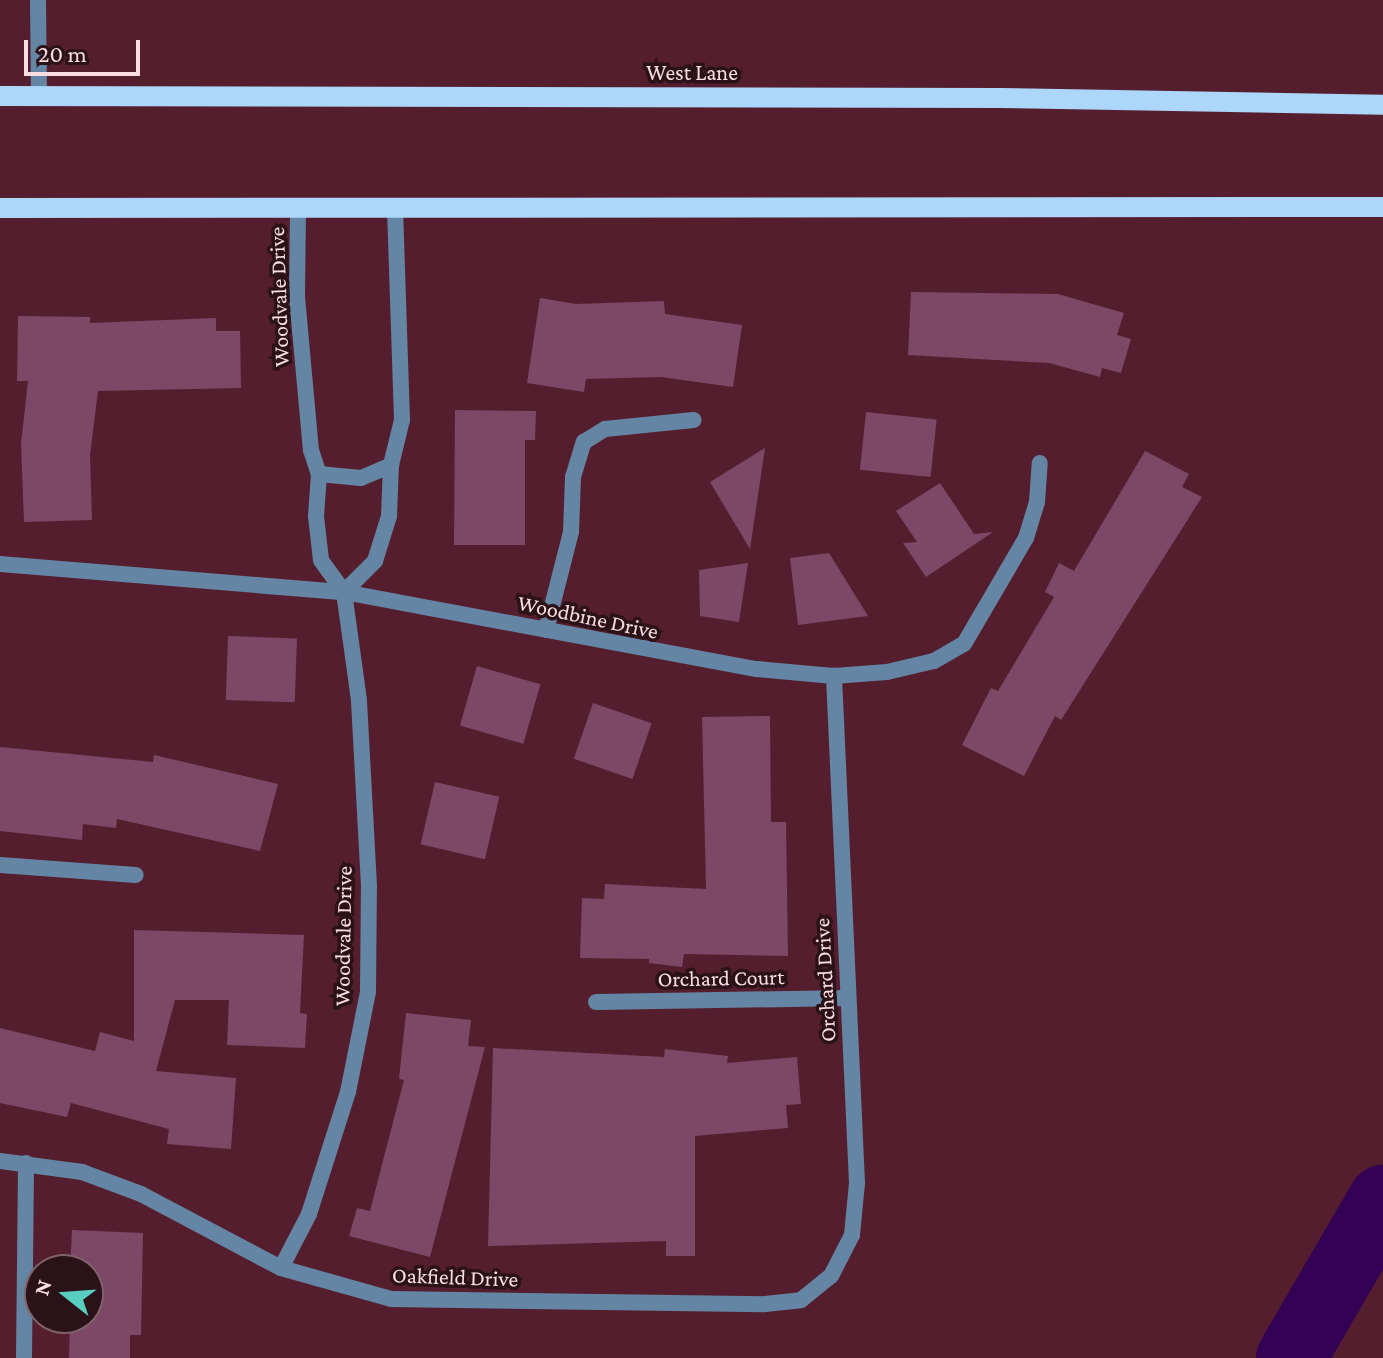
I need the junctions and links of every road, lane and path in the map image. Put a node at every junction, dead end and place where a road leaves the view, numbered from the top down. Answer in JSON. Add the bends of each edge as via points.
{"nodes":[{"id":1,"x":38,"y":0,"type":"edge"},
{"id":2,"x":39,"y":95,"type":"junction"},
{"id":3,"x":0,"y":96,"type":"edge"},
{"id":4,"x":1383,"y":105,"type":"edge"},
{"id":5,"x":1383,"y":207,"type":"edge"},
{"id":6,"x":0,"y":208,"type":"edge"},
{"id":7,"x":298,"y":212,"type":"junction"},
{"id":8,"x":395,"y":212,"type":"junction"},
{"id":9,"x":694,"y":420,"type":"dead end"},
{"id":10,"x":1040,"y":463,"type":"dead end"},
{"id":11,"x":391,"y":465,"type":"junction"},
{"id":12,"x":319,"y":474,"type":"junction"},
{"id":13,"x":0,"y":564,"type":"edge"},
{"id":14,"x":344,"y":592,"type":"junction"},
{"id":15,"x":546,"y":630,"type":"junction"},
{"id":16,"x":834,"y":676,"type":"junction"},
{"id":17,"x":0,"y":865,"type":"edge"},
{"id":18,"x":136,"y":875,"type":"dead end"},
{"id":19,"x":848,"y":998,"type":"junction"},
{"id":20,"x":596,"y":1002,"type":"dead end"},
{"id":21,"x":0,"y":1161,"type":"edge"},
{"id":22,"x":26,"y":1163,"type":"junction"},
{"id":23,"x":281,"y":1268,"type":"junction"},
{"id":24,"x":831,"y":1276,"type":"joint"},
{"id":25,"x":24,"y":1358,"type":"edge"}],
"edges":[{"from":1,"to":2,"type":"street"},
{"from":2,"to":3,"type":"main road","name":"West Lane"},
{"from":2,"to":4,"type":"main road","name":"West Lane","via":[[1000,98]]},
{"from":5,"to":8,"type":"main road"},
{"from":6,"to":7,"type":"main road"},
{"from":7,"to":8,"type":"main road"},
{"from":7,"to":12,"type":"street","name":"Woodvale Drive","via":[[297,297],[311,450]]},
{"from":8,"to":11,"type":"street","via":[[402,420]]},
{"from":9,"to":15,"type":"street","via":[[605,429],[584,442],[573,477],[571,532]]},
{"from":10,"to":16,"type":"street","name":"Woodbine Drive","via":[[1037,502],[1026,538],[964,644],[934,661]]},
{"from":11,"to":12,"type":"street","via":[[361,478]]},
{"from":11,"to":14,"type":"street","via":[[389,516],[375,561]]},
{"from":12,"to":14,"type":"street","name":"Woodvale Drive","via":[[321,560]]},
{"from":13,"to":14,"type":"street","name":"Woodbine Drive"},
{"from":14,"to":15,"type":"street","name":"Woodbine Drive"},
{"from":14,"to":23,"type":"street","name":"Woodvale Drive","via":[[359,700],[369,886],[368,992],[348,1092],[309,1214]]},
{"from":15,"to":16,"type":"street","name":"Woodbine Drive","via":[[660,654]]},
{"from":16,"to":19,"type":"street","name":"Orchard Drive"},
{"from":17,"to":18,"type":"street"},
{"from":19,"to":20,"type":"street","name":"Orchard Court"},
{"from":19,"to":24,"type":"street","name":"Orchard Drive","via":[[857,1183],[852,1235]]},
{"from":21,"to":22,"type":"street","name":"Oakfield Drive"},
{"from":22,"to":23,"type":"street","name":"Oakfield Drive","via":[[82,1172],[141,1194]]},
{"from":22,"to":25,"type":"street"},
{"from":23,"to":24,"type":"street","name":"Oakfield Drive","via":[[377,1296],[422,1300],[765,1304],[801,1300]]}]}
